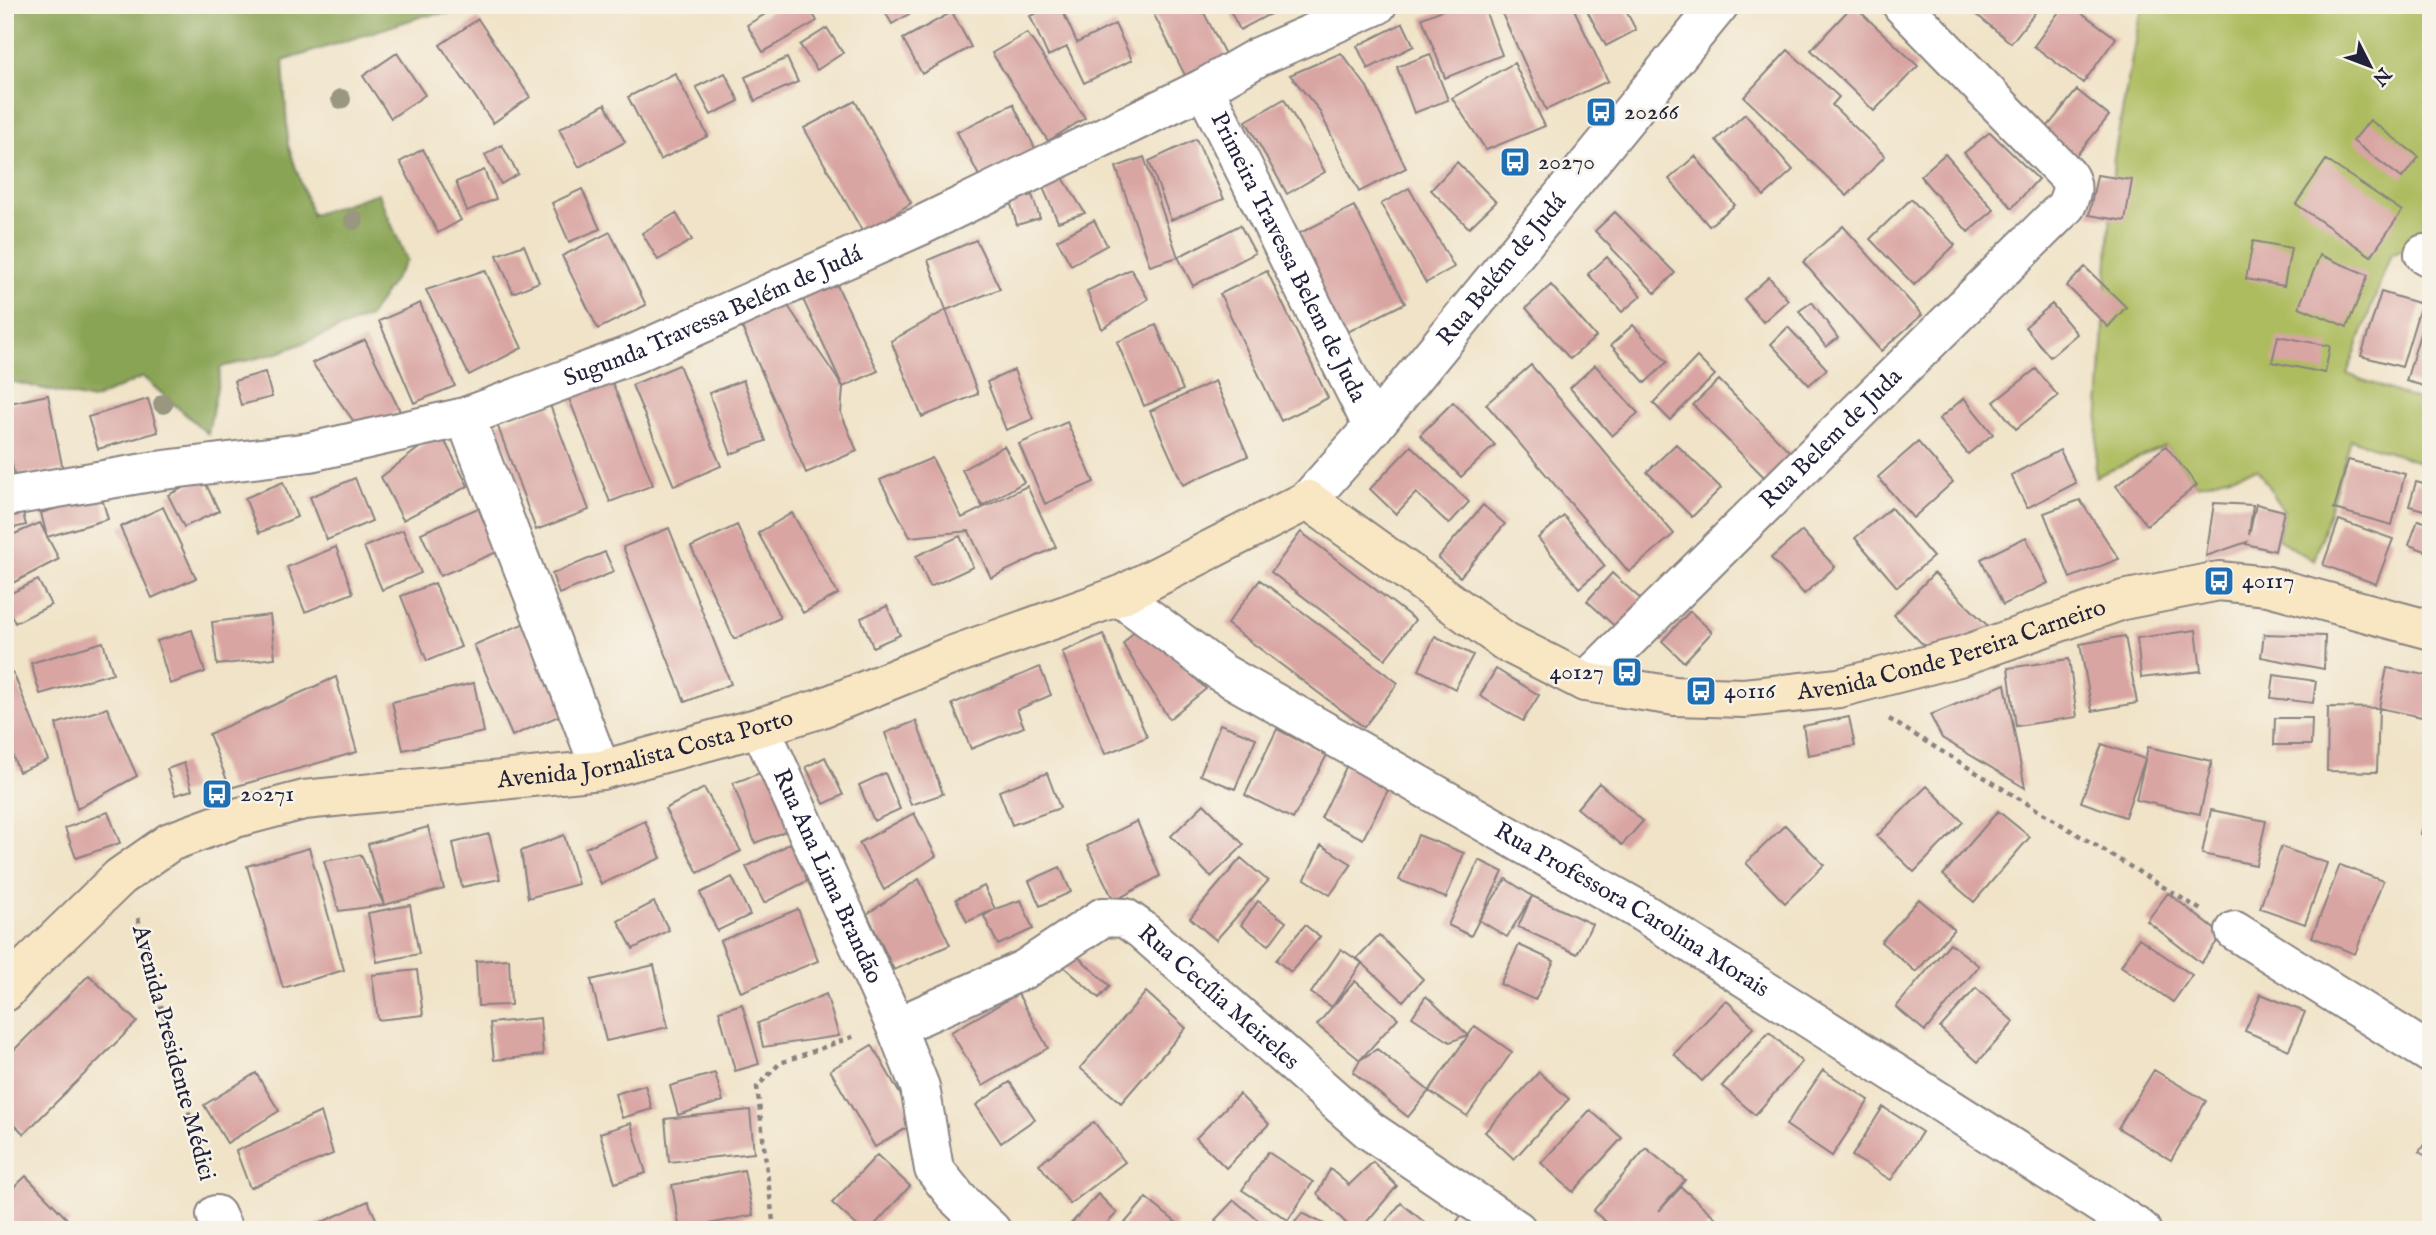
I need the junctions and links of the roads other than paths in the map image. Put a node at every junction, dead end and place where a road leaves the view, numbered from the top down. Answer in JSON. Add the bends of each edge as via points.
{"nodes":[{"id":1,"x":1377,"y":5,"type":"edge"},
{"id":2,"x":1719,"y":5,"type":"edge"},
{"id":3,"x":1902,"y":5,"type":"edge"},
{"id":4,"x":1204,"y":88,"type":"junction"},
{"id":5,"x":465,"y":417,"type":"junction"},
{"id":6,"x":1373,"y":427,"type":"junction"},
{"id":7,"x":5,"y":497,"type":"edge"},
{"id":8,"x":1308,"y":500,"type":"junction"},
{"id":9,"x":1119,"y":596,"type":"junction"},
{"id":10,"x":2431,"y":630,"type":"edge"},
{"id":11,"x":1585,"y":682,"type":"junction"},
{"id":12,"x":760,"y":727,"type":"junction"},
{"id":13,"x":601,"y":770,"type":"junction"},
{"id":14,"x":2235,"y":931,"type":"road end"},
{"id":15,"x":5,"y":992,"type":"edge"},
{"id":16,"x":897,"y":1027,"type":"junction"},
{"id":17,"x":2431,"y":1054,"type":"edge"},
{"id":18,"x":991,"y":1230,"type":"edge"},
{"id":19,"x":1517,"y":1230,"type":"edge"},
{"id":20,"x":2141,"y":1230,"type":"edge"}],
"edges":[{"from":1,"to":4,"type":"street","name":"Sugunda Travessa Belém de Judá","via":[[1258,57]]},
{"from":2,"to":6,"type":"street","name":"Rua Belém de Judá"},
{"from":3,"to":11,"type":"street","name":"Rua Belem de Juda","via":[[2067,175],[2072,191],[2066,206]]},
{"from":4,"to":5,"type":"street","name":"Sugunda Travessa Belém de Judá","via":[[920,226],[648,347]]},
{"from":4,"to":6,"type":"street","name":"Primeira Travessa Belem de Juda"},
{"from":5,"to":7,"type":"street","name":"Sugunda Travessa Belém de Judá","via":[[310,452],[156,471]]},
{"from":5,"to":13,"type":"street"},
{"from":6,"to":8,"type":"street","name":"Rua Belém de Judá"},
{"from":8,"to":9,"type":"main road","name":"Avenida Jornalista Costa Porto"},
{"from":8,"to":11,"type":"main road","name":"Avenida Conde Pereira Carneiro","via":[[1506,642]]},
{"from":9,"to":12,"type":"main road","name":"Avenida Jornalista Costa Porto"},
{"from":9,"to":20,"type":"street","name":"Rua Professora Carolina Morais","via":[[1222,673],[1634,907]]},
{"from":10,"to":11,"type":"main road","name":"Avenida Conde Pereira Carneiro","via":[[2268,586],[2218,581],[2123,600],[1959,657],[1839,688],[1744,698],[1675,696]]},
{"from":12,"to":13,"type":"main road","name":"Avenida Jornalista Costa Porto"},
{"from":12,"to":16,"type":"street","name":"Rua Ana Lima Brandão"},
{"from":13,"to":15,"type":"main road","name":"Avenida Jornalista Costa Porto","via":[[304,800],[170,842],[120,877]]},
{"from":14,"to":17,"type":"street"},
{"from":16,"to":18,"type":"street","name":"Rua Ana Lima Brandão","via":[[920,1087],[934,1169]]},
{"from":16,"to":19,"type":"street","name":"Rua Cecília Meireles","via":[[1025,969],[1103,917],[1125,918],[1369,1130]]}]}
